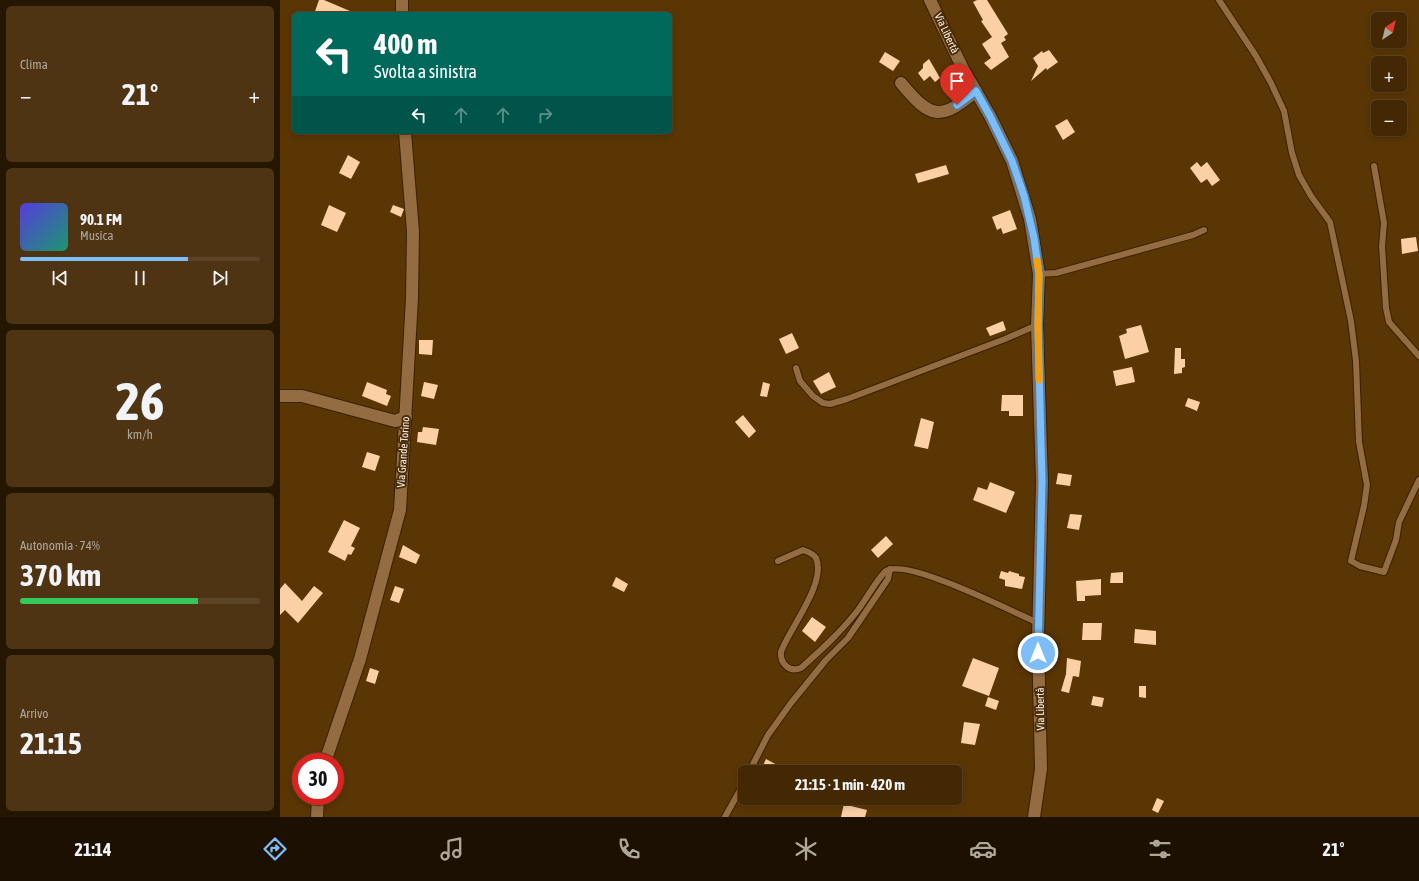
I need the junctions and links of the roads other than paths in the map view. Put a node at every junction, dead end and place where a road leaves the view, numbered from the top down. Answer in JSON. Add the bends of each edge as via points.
{"nodes":[{"id":1,"x":402,"y":0,"type":"edge"},
{"id":2,"x":930,"y":0,"type":"edge"},
{"id":3,"x":1220,"y":0,"type":"edge"},
{"id":4,"x":402,"y":12,"type":"edge"},
{"id":5,"x":901,"y":83,"type":"dead end"},
{"id":6,"x":976,"y":91,"type":"junction"},
{"id":7,"x":405,"y":134,"type":"edge"},
{"id":8,"x":1374,"y":166,"type":"dead end"},
{"id":9,"x":1204,"y":230,"type":"dead end"},
{"id":10,"x":1039,"y":274,"type":"junction"},
{"id":11,"x":1038,"y":325,"type":"junction"},
{"id":12,"x":1419,"y":356,"type":"edge"},
{"id":13,"x":796,"y":368,"type":"dead end"},
{"id":14,"x":280,"y":396,"type":"edge"},
{"id":15,"x":406,"y":417,"type":"junction"},
{"id":16,"x":1419,"y":480,"type":"edge"},
{"id":17,"x":778,"y":562,"type":"dead end"},
{"id":18,"x":890,"y":569,"type":"junction"},
{"id":19,"x":1038,"y":623,"type":"junction"},
{"id":20,"x":328,"y":753,"type":"edge"},
{"id":21,"x":753,"y":765,"type":"edge"},
{"id":22,"x":738,"y":794,"type":"edge"},
{"id":23,"x":318,"y":805,"type":"edge"},
{"id":24,"x":317,"y":817,"type":"edge"},
{"id":25,"x":725,"y":817,"type":"edge"},
{"id":26,"x":1034,"y":817,"type":"edge"}],
"edges":[{"from":1,"to":4,"type":"street"},
{"from":2,"to":6,"type":"street","name":"Via Libertà"},
{"from":3,"to":16,"type":"lane","via":[[1271,83],[1284,111],[1299,175],[1330,222],[1351,320],[1356,361],[1359,442],[1367,485],[1351,561],[1384,572],[1396,540],[1399,522]]},
{"from":5,"to":6,"type":"street","via":[[922,106],[934,112],[957,105]]},
{"from":6,"to":10,"type":"street","name":"Via Libertà","via":[[1012,161],[1024,196]]},
{"from":7,"to":15,"type":"street","name":"Via Grande Torino","via":[[413,232]]},
{"from":8,"to":12,"type":"lane","via":[[1384,223],[1382,246],[1389,322]]},
{"from":9,"to":10,"type":"lane","via":[[1056,273]]},
{"from":10,"to":11,"type":"street","name":"Via Libertà"},
{"from":11,"to":13,"type":"lane","via":[[830,404],[823,403],[814,396],[800,381]]},
{"from":11,"to":19,"type":"street","name":"Via Libertà","via":[[1042,482]]},
{"from":14,"to":15,"type":"street","via":[[302,396],[394,421]]},
{"from":15,"to":20,"type":"street","name":"Via Grande Torino","via":[[400,510],[360,659]]},
{"from":17,"to":18,"type":"lane","via":[[804,550],[816,558],[813,589],[781,652],[784,665],[796,670],[826,646],[843,628],[881,576]]},
{"from":18,"to":19,"type":"lane","via":[[902,568],[913,571],[978,594]]},
{"from":18,"to":21,"type":"lane","via":[[888,579],[848,638],[806,684],[768,735]]},
{"from":19,"to":26,"type":"street","name":"Via Libertà","via":[[1041,768]]},
{"from":22,"to":25,"type":"lane"},
{"from":23,"to":24,"type":"street"}]}
